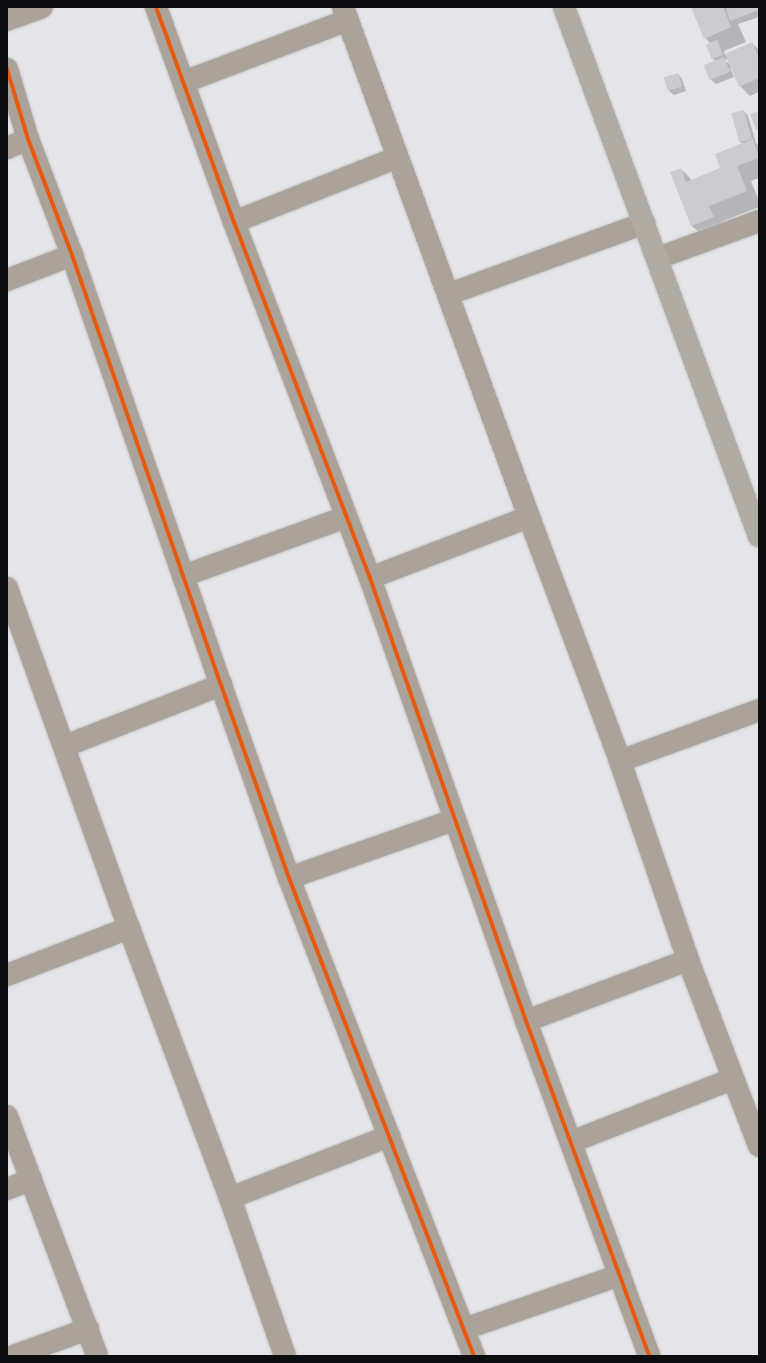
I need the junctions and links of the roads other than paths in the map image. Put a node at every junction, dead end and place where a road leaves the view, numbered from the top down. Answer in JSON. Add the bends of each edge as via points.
{"nodes":[{"id":1,"x":42,"y":7,"type":"edge"},
{"id":2,"x":156,"y":7,"type":"edge"},
{"id":3,"x":564,"y":7,"type":"edge"},
{"id":4,"x":345,"y":14,"type":"edge"},
{"id":5,"x":7,"y":20,"type":"edge"},
{"id":6,"x":7,"y":70,"type":"edge"},
{"id":7,"x":184,"y":82,"type":"junction"},
{"id":8,"x":28,"y":139,"type":"junction"},
{"id":9,"x":7,"y":148,"type":"edge"},
{"id":10,"x":398,"y":157,"type":"junction"},
{"id":11,"x":759,"y":221,"type":"edge"},
{"id":12,"x":234,"y":222,"type":"junction"},
{"id":13,"x":644,"y":223,"type":"junction"},
{"id":14,"x":72,"y":255,"type":"junction"},
{"id":15,"x":658,"y":258,"type":"junction"},
{"id":16,"x":7,"y":280,"type":"edge"},
{"id":17,"x":449,"y":294,"type":"junction"},
{"id":18,"x":346,"y":517,"type":"junction"},
{"id":19,"x":529,"y":517,"type":"junction"},
{"id":20,"x":759,"y":536,"type":"edge"},
{"id":21,"x":183,"y":576,"type":"junction"},
{"id":22,"x":370,"y":578,"type":"junction"},
{"id":23,"x":7,"y":588,"type":"edge"},
{"id":24,"x":221,"y":685,"type":"junction"},
{"id":25,"x":759,"y":710,"type":"edge"},
{"id":26,"x":65,"y":746,"type":"junction"},
{"id":27,"x":620,"y":761,"type":"junction"},
{"id":28,"x":454,"y":820,"type":"junction"},
{"id":29,"x":289,"y":878,"type":"junction"},
{"id":30,"x":129,"y":928,"type":"junction"},
{"id":31,"x":688,"y":960,"type":"junction"},
{"id":32,"x":7,"y":975,"type":"edge"},
{"id":33,"x":526,"y":1020,"type":"junction"},
{"id":34,"x":733,"y":1079,"type":"junction"},
{"id":35,"x":7,"y":1116,"type":"edge"},
{"id":36,"x":389,"y":1136,"type":"junction"},
{"id":37,"x":571,"y":1142,"type":"junction"},
{"id":38,"x":759,"y":1146,"type":"edge"},
{"id":39,"x":31,"y":1180,"type":"junction"},
{"id":40,"x":7,"y":1189,"type":"edge"},
{"id":41,"x":230,"y":1198,"type":"junction"},
{"id":42,"x":620,"y":1275,"type":"junction"},
{"id":43,"x":88,"y":1329,"type":"junction"},
{"id":44,"x":464,"y":1329,"type":"junction"},
{"id":45,"x":13,"y":1356,"type":"edge"},
{"id":46,"x":98,"y":1356,"type":"edge"},
{"id":47,"x":285,"y":1356,"type":"edge"},
{"id":48,"x":474,"y":1356,"type":"edge"},
{"id":49,"x":649,"y":1356,"type":"edge"}],
"edges":[{"from":1,"to":5,"type":"street"},
{"from":2,"to":7,"type":"street"},
{"from":3,"to":13,"type":"street"},
{"from":4,"to":7,"type":"street"},
{"from":4,"to":10,"type":"street"},
{"from":6,"to":8,"type":"street"},
{"from":7,"to":12,"type":"street"},
{"from":8,"to":9,"type":"street"},
{"from":8,"to":14,"type":"street"},
{"from":10,"to":12,"type":"street"},
{"from":10,"to":17,"type":"street"},
{"from":11,"to":15,"type":"street"},
{"from":12,"to":18,"type":"street"},
{"from":13,"to":15,"type":"street"},
{"from":13,"to":17,"type":"street"},
{"from":14,"to":16,"type":"street"},
{"from":14,"to":21,"type":"street"},
{"from":15,"to":20,"type":"street"},
{"from":17,"to":19,"type":"street"},
{"from":18,"to":21,"type":"street"},
{"from":18,"to":22,"type":"street"},
{"from":19,"to":22,"type":"street"},
{"from":19,"to":27,"type":"street"},
{"from":21,"to":24,"type":"street"},
{"from":22,"to":28,"type":"street"},
{"from":23,"to":26,"type":"street"},
{"from":24,"to":26,"type":"street"},
{"from":24,"to":29,"type":"street"},
{"from":25,"to":27,"type":"street"},
{"from":26,"to":30,"type":"street"},
{"from":27,"to":31,"type":"street"},
{"from":28,"to":29,"type":"street"},
{"from":28,"to":33,"type":"street"},
{"from":29,"to":36,"type":"street"},
{"from":30,"to":32,"type":"street"},
{"from":30,"to":41,"type":"street"},
{"from":31,"to":33,"type":"street"},
{"from":31,"to":34,"type":"street"},
{"from":33,"to":37,"type":"street"},
{"from":34,"to":37,"type":"street"},
{"from":34,"to":38,"type":"street"},
{"from":35,"to":39,"type":"street"},
{"from":36,"to":41,"type":"street"},
{"from":36,"to":44,"type":"street"},
{"from":37,"to":42,"type":"street"},
{"from":39,"to":40,"type":"street"},
{"from":39,"to":43,"type":"street"},
{"from":41,"to":47,"type":"street"},
{"from":42,"to":44,"type":"street"},
{"from":42,"to":49,"type":"street"},
{"from":43,"to":45,"type":"street"},
{"from":43,"to":46,"type":"street"},
{"from":44,"to":48,"type":"street"}]}
